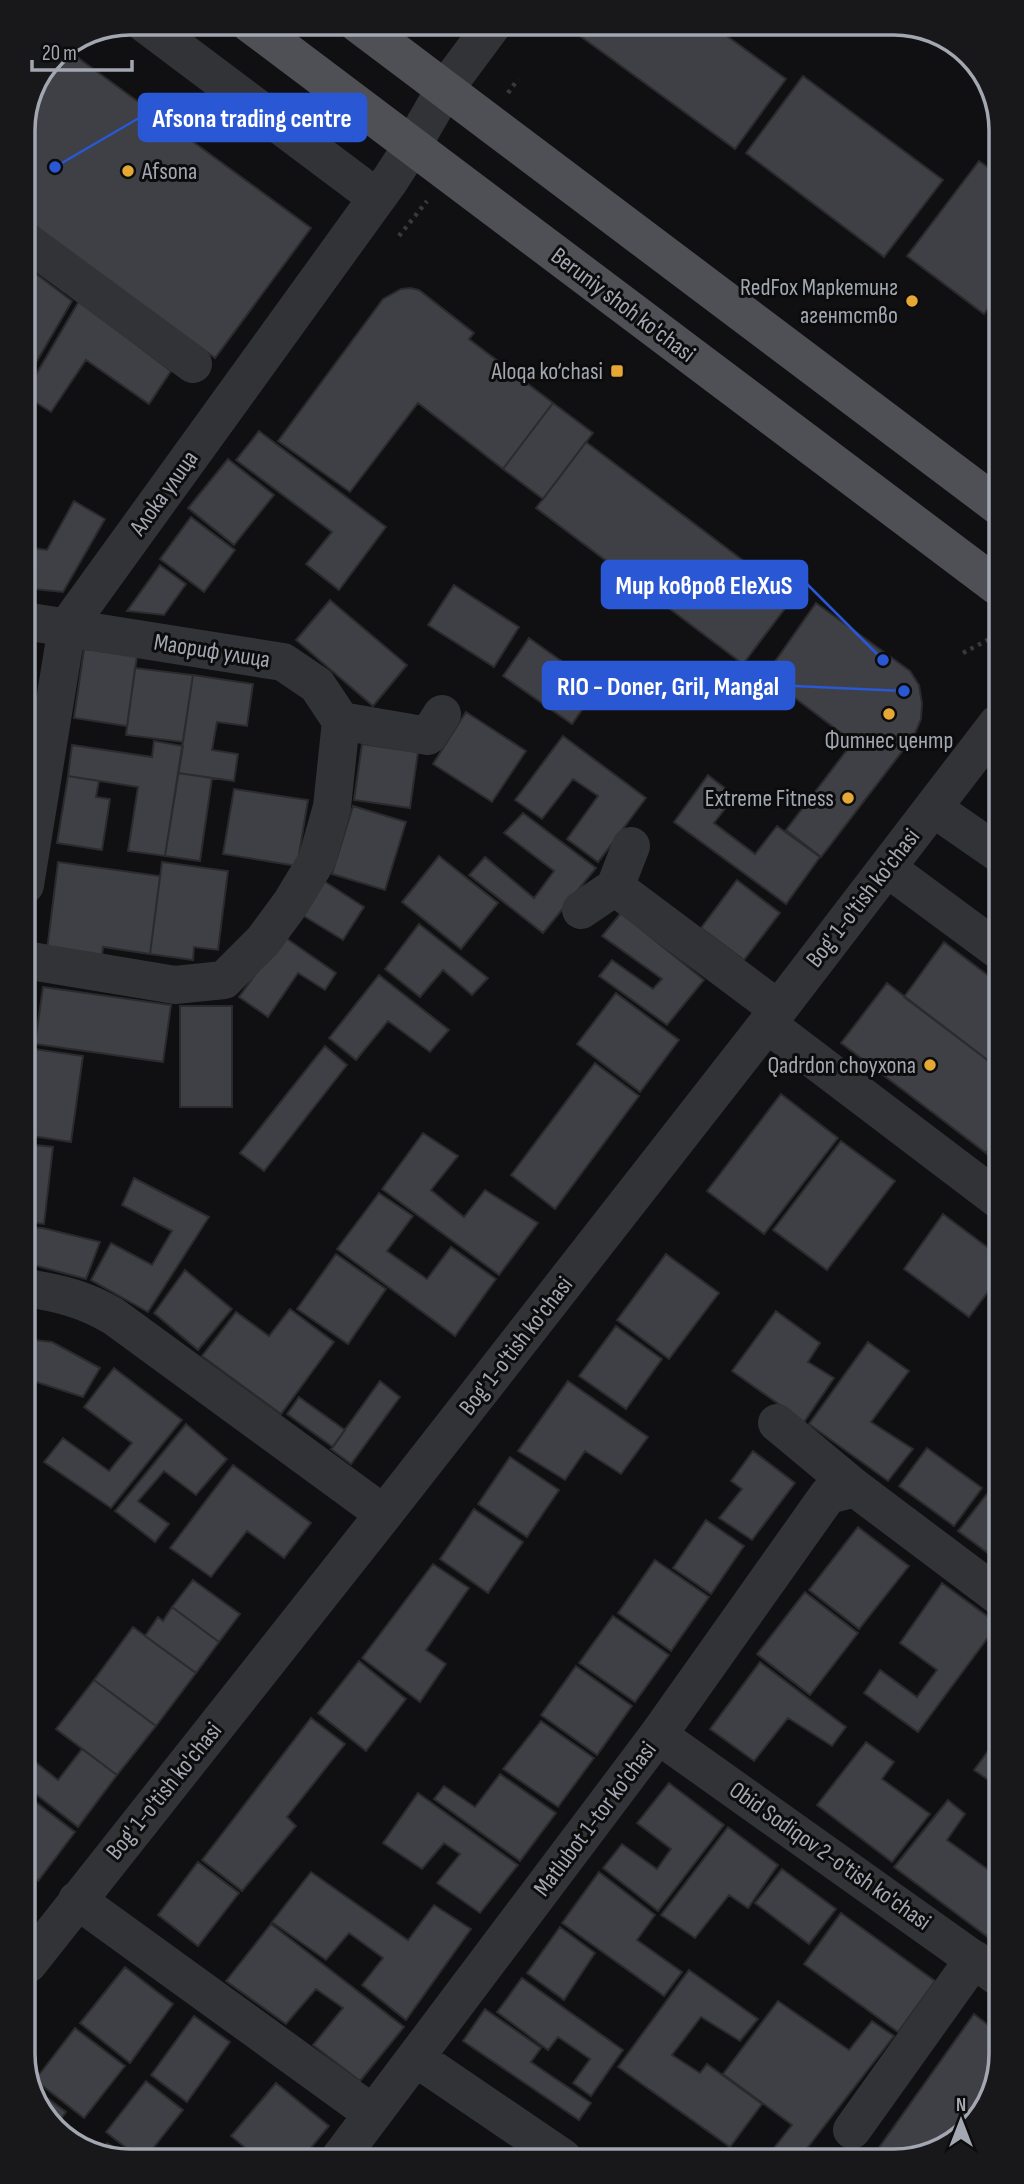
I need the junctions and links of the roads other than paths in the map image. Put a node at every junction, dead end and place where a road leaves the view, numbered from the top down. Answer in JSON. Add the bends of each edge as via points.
{"nodes":[{"id":1,"x":160,"y":35,"type":"edge"},
{"id":2,"x":265,"y":35,"type":"edge"},
{"id":3,"x":373,"y":35,"type":"edge"},
{"id":4,"x":485,"y":35,"type":"edge"},
{"id":5,"x":445,"y":89,"type":"junction"},
{"id":6,"x":412,"y":146,"type":"junction"},
{"id":7,"x":377,"y":198,"type":"junction"},
{"id":8,"x":35,"y":248,"type":"edge"},
{"id":9,"x":193,"y":364,"type":"dead end"},
{"id":10,"x":989,"y":499,"type":"edge"},
{"id":11,"x":989,"y":580,"type":"edge"},
{"id":12,"x":35,"y":623,"type":"edge"},
{"id":13,"x":67,"y":627,"type":"junction"},
{"id":14,"x":442,"y":714,"type":"dead end"},
{"id":15,"x":341,"y":721,"type":"junction"},
{"id":16,"x":989,"y":734,"type":"edge"},
{"id":17,"x":933,"y":808,"type":"junction"},
{"id":18,"x":35,"y":824,"type":"edge"},
{"id":19,"x":631,"y":846,"type":"dead end"},
{"id":20,"x":989,"y":847,"type":"edge"},
{"id":21,"x":887,"y":868,"type":"junction"},
{"id":22,"x":615,"y":887,"type":"junction"},
{"id":23,"x":581,"y":910,"type":"dead end"},
{"id":24,"x":989,"y":943,"type":"edge"},
{"id":25,"x":35,"y":962,"type":"edge"},
{"id":26,"x":773,"y":1016,"type":"junction"},
{"id":27,"x":989,"y":1192,"type":"edge"},
{"id":28,"x":35,"y":1289,"type":"edge"},
{"id":29,"x":777,"y":1423,"type":"dead end"},
{"id":30,"x":855,"y":1488,"type":"junction"},
{"id":31,"x":384,"y":1514,"type":"junction"},
{"id":32,"x":989,"y":1589,"type":"edge"},
{"id":33,"x":658,"y":1734,"type":"junction"},
{"id":34,"x":77,"y":1900,"type":"junction"},
{"id":35,"x":35,"y":1955,"type":"edge"},
{"id":36,"x":988,"y":1969,"type":"edge"},
{"id":37,"x":416,"y":2058,"type":"junction"},
{"id":38,"x":373,"y":2114,"type":"junction"},
{"id":39,"x":852,"y":2130,"type":"dead end"},
{"id":40,"x":347,"y":2149,"type":"edge"},
{"id":41,"x":550,"y":2149,"type":"edge"}],
"edges":[{"from":1,"to":7,"type":"street"},
{"from":2,"to":6,"type":"main road","name":"Beruniy shoh ko'chasi"},
{"from":3,"to":5,"type":"main road"},
{"from":4,"to":5,"type":"street","name":"Алока улица"},
{"from":5,"to":6,"type":"street","name":"Алока улица"},
{"from":5,"to":10,"type":"main road"},
{"from":6,"to":7,"type":"street","name":"Алока улица"},
{"from":6,"to":11,"type":"main road","name":"Beruniy shoh ko'chasi"},
{"from":7,"to":13,"type":"street","name":"Алока улица"},
{"from":8,"to":9,"type":"street"},
{"from":12,"to":13,"type":"street","name":"Маориф улица"},
{"from":13,"to":15,"type":"street","name":"Маориф улица","via":[[283,662],[317,685]]},
{"from":13,"to":18,"type":"street","name":"Алока улица"},
{"from":14,"to":15,"type":"street","via":[[428,736]]},
{"from":15,"to":25,"type":"street","via":[[332,807],[317,860],[262,941],[224,980],[175,985]]},
{"from":16,"to":17,"type":"street","name":"Bog' 1-o'tish ko'chasi"},
{"from":17,"to":20,"type":"street"},
{"from":17,"to":21,"type":"street","name":"Bog' 1-o'tish ko'chasi"},
{"from":19,"to":22,"type":"street"},
{"from":21,"to":24,"type":"street"},
{"from":21,"to":26,"type":"street","name":"Bog' 1-o'tish ko'chasi"},
{"from":22,"to":23,"type":"street"},
{"from":22,"to":26,"type":"street"},
{"from":26,"to":27,"type":"street"},
{"from":26,"to":31,"type":"street","name":"Bog' 1-o'tish ko'chasi"},
{"from":28,"to":31,"type":"street","via":[[79,1299],[122,1322]]},
{"from":29,"to":30,"type":"street"},
{"from":30,"to":32,"type":"street"},
{"from":30,"to":33,"type":"street","name":"Matlubot 1-tor ko'chasi","via":[[828,1495]]},
{"from":31,"to":34,"type":"street","name":"Bog' 1-o'tish ko'chasi"},
{"from":33,"to":36,"type":"street","name":"Obid Sodiqov 2-o'tish ko'chasi"},
{"from":33,"to":37,"type":"street","name":"Matlubot 1-tor ko'chasi"},
{"from":34,"to":35,"type":"street","name":"Bog' 1-o'tish ko'chasi"},
{"from":34,"to":38,"type":"street"},
{"from":36,"to":39,"type":"street"},
{"from":37,"to":38,"type":"street","name":"Matlubot 1-tor ko'chasi"},
{"from":37,"to":41,"type":"street"},
{"from":38,"to":40,"type":"street","name":"Matlubot 1-tor ko'chasi"}]}
